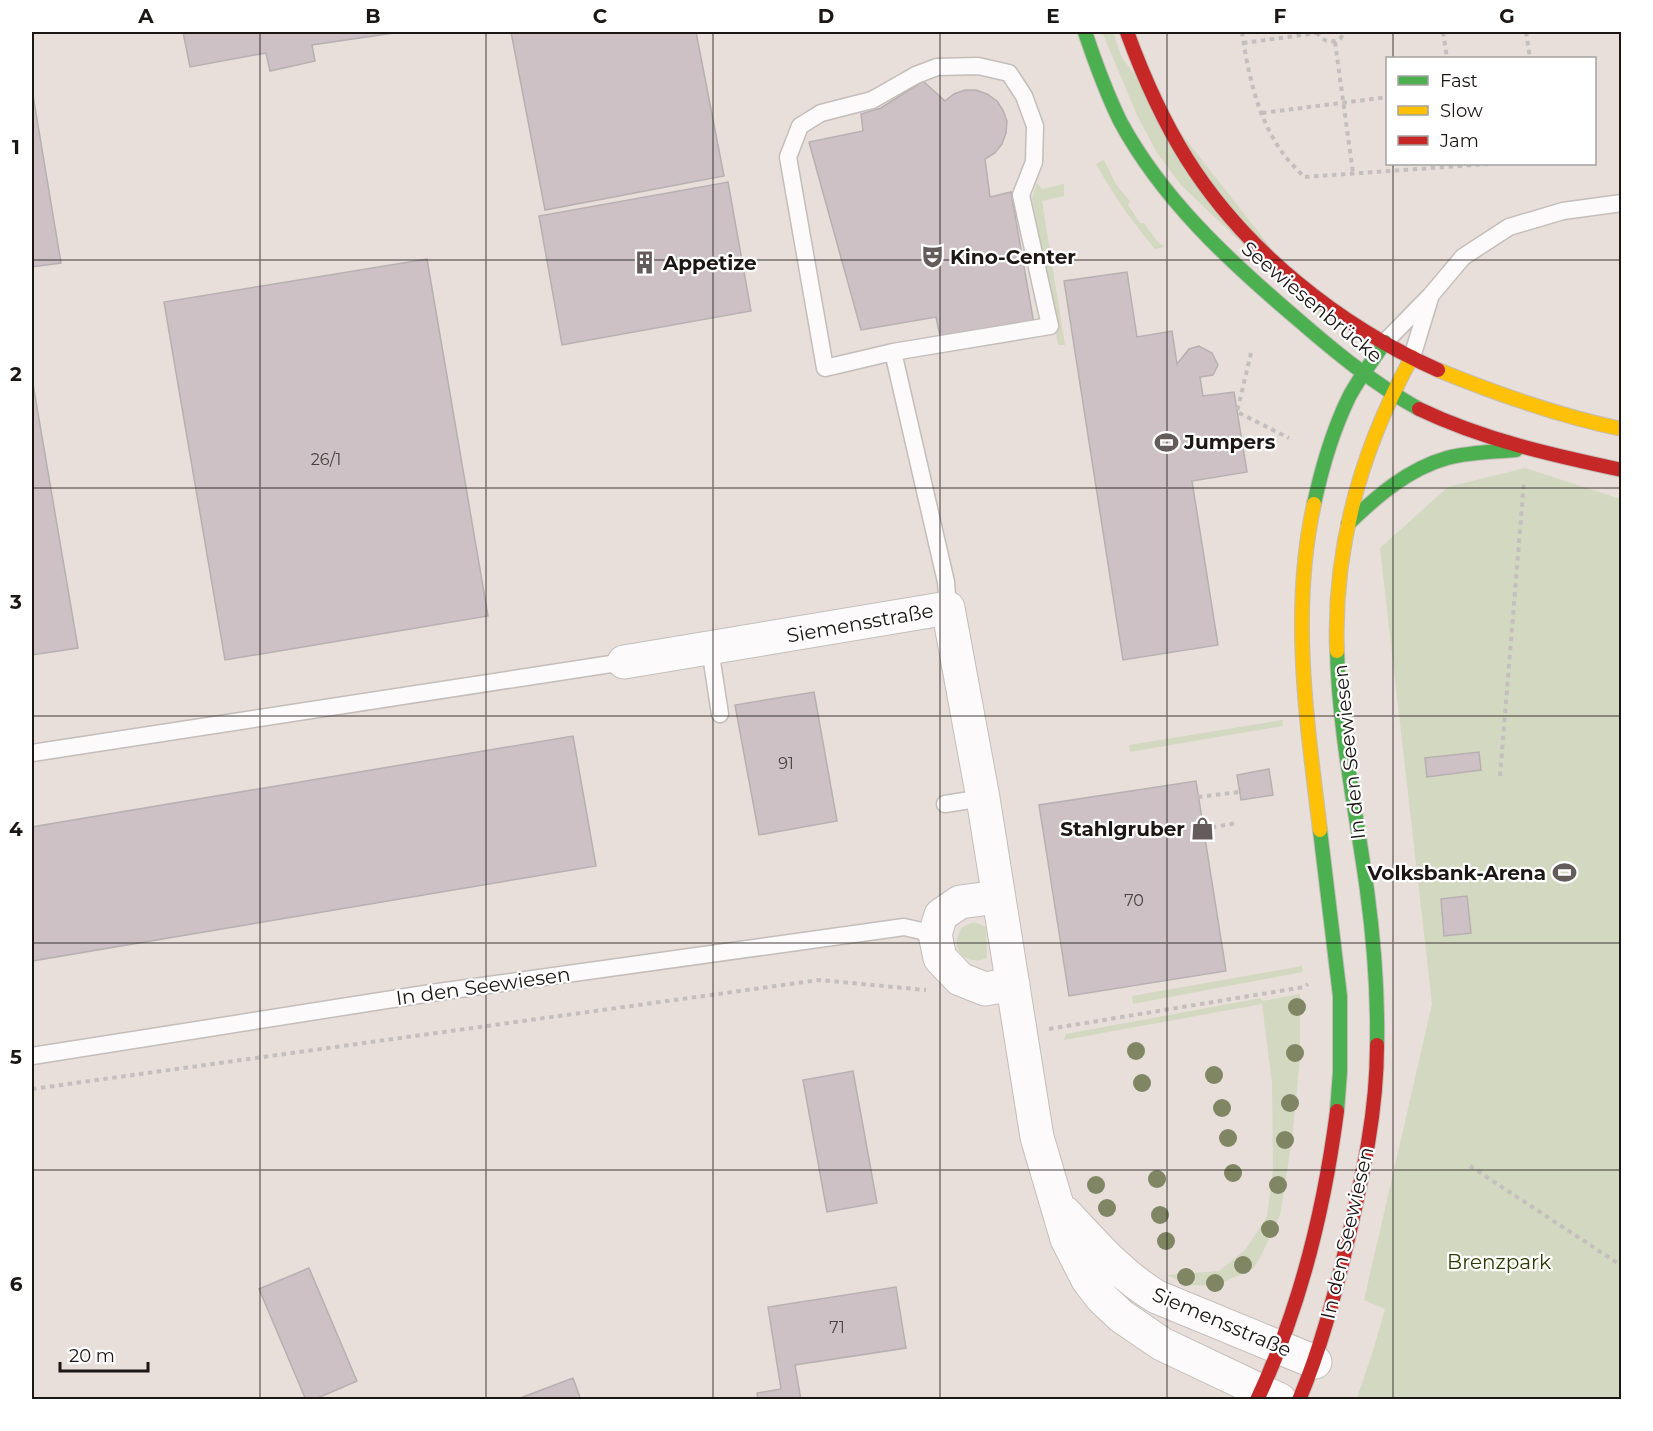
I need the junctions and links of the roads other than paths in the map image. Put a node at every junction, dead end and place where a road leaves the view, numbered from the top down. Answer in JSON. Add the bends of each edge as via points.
{"nodes":[{"id":1,"x":1085,"y":32,"type":"edge"},
{"id":2,"x":1127,"y":32,"type":"edge"},
{"id":3,"x":1622,"y":203,"type":"edge"},
{"id":4,"x":1431,"y":295,"type":"junction"},
{"id":5,"x":1384,"y":342,"type":"junction"},
{"id":6,"x":893,"y":352,"type":"junction"},
{"id":7,"x":1412,"y":357,"type":"junction"},
{"id":8,"x":1364,"y":373,"type":"junction"},
{"id":9,"x":1392,"y":393,"type":"junction"},
{"id":10,"x":1622,"y":429,"type":"edge"},
{"id":11,"x":1532,"y":448,"type":"junction"},
{"id":12,"x":1622,"y":470,"type":"edge"},
{"id":13,"x":1348,"y":524,"type":"junction"},
{"id":14,"x":948,"y":608,"type":"junction"},
{"id":15,"x":710,"y":649,"type":"junction"},
{"id":16,"x":624,"y":662,"type":"joint"},
{"id":17,"x":720,"y":714,"type":"dead end"},
{"id":18,"x":32,"y":753,"type":"edge"},
{"id":19,"x":983,"y":798,"type":"junction"},
{"id":20,"x":945,"y":804,"type":"dead end"},
{"id":21,"x":998,"y":897,"type":"junction"},
{"id":22,"x":935,"y":934,"type":"junction"},
{"id":23,"x":1013,"y":984,"type":"junction"},
{"id":24,"x":32,"y":1056,"type":"edge"},
{"id":25,"x":1055,"y":1202,"type":"junction"},
{"id":26,"x":1281,"y":1348,"type":"junction"},
{"id":27,"x":1315,"y":1362,"type":"junction"},
{"id":28,"x":1266,"y":1397,"type":"edge"},
{"id":29,"x":1299,"y":1400,"type":"edge"}],
"edges":[{"from":1,"to":8,"type":"street","name":"Seewiesenbrücke","via":[[1125,131],[1174,202],[1285,309]]},
{"from":2,"to":5,"type":"street","name":"Seewiesenbrücke","via":[[1177,141],[1222,205],[1303,286]]},
{"from":3,"to":4,"type":"lane","via":[[1563,211],[1509,227],[1463,257]]},
{"from":4,"to":5,"type":"lane"},
{"from":4,"to":7,"type":"lane"},
{"from":5,"to":7,"type":"street","name":"Seewiesenbrücke"},
{"from":5,"to":8,"type":"street","name":"In den Seewiesen"},
{"from":6,"to":6,"type":"lane","via":[[825,368],[788,157],[800,126],[821,113],[872,100],[937,68],[978,66],[1009,74],[1024,96],[1035,126],[1034,162],[1021,195],[1050,326]]},
{"from":6,"to":14,"type":"lane","via":[[946,582]]},
{"from":7,"to":9,"type":"street","name":"In den Seewiesen"},
{"from":7,"to":10,"type":"street","name":"Seewiesenbrücke","via":[[1471,383],[1588,422]]},
{"from":8,"to":9,"type":"street","name":"Seewiesenbrücke"},
{"from":8,"to":26,"type":"street","name":"In den Seewiesen","via":[[1340,417],[1321,470],[1308,530],[1301,600],[1304,699],[1342,1026],[1333,1144],[1308,1261]]},
{"from":9,"to":11,"type":"street","name":"Seewiesenbrücke","via":[[1457,425]]},
{"from":9,"to":13,"type":"street","name":"In den Seewiesen","via":[[1375,433]]},
{"from":11,"to":12,"type":"street","name":"Seewiesenbrücke"},
{"from":11,"to":13,"type":"street","via":[[1449,458],[1426,465],[1390,486]]},
{"from":13,"to":27,"type":"street","name":"In den Seewiesen","via":[[1339,592],[1338,681],[1373,942],[1377,1057],[1367,1158]]},
{"from":14,"to":15,"type":"street","name":"Siemensstraße"},
{"from":14,"to":19,"type":"street","name":"Siemensstraße"},
{"from":15,"to":16,"type":"street","name":"Siemensstraße"},
{"from":15,"to":17,"type":"lane"},
{"from":16,"to":18,"type":"lane"},
{"from":19,"to":20,"type":"lane"},
{"from":19,"to":21,"type":"street","name":"Siemensstraße"},
{"from":21,"to":22,"type":"street","via":[[960,902],[942,915]]},
{"from":21,"to":23,"type":"street","name":"Siemensstraße"},
{"from":22,"to":23,"type":"street","via":[[940,958],[960,979],[985,989]]},
{"from":22,"to":24,"type":"lane","name":"In den Seewiesen","via":[[904,927],[431,993]]},
{"from":23,"to":25,"type":"street","name":"Siemensstraße","via":[[1037,1137]]},
{"from":25,"to":26,"type":"street","name":"Siemensstraße","via":[[1136,1284],[1187,1310]]},
{"from":25,"to":28,"type":"street","name":"Siemensstraße","via":[[1067,1239],[1088,1280],[1120,1316],[1162,1344]]},
{"from":26,"to":27,"type":"street","name":"Siemensstraße"},
{"from":26,"to":28,"type":"street","name":"In den Seewiesen"},
{"from":27,"to":29,"type":"street","name":"In den Seewiesen"}]}
